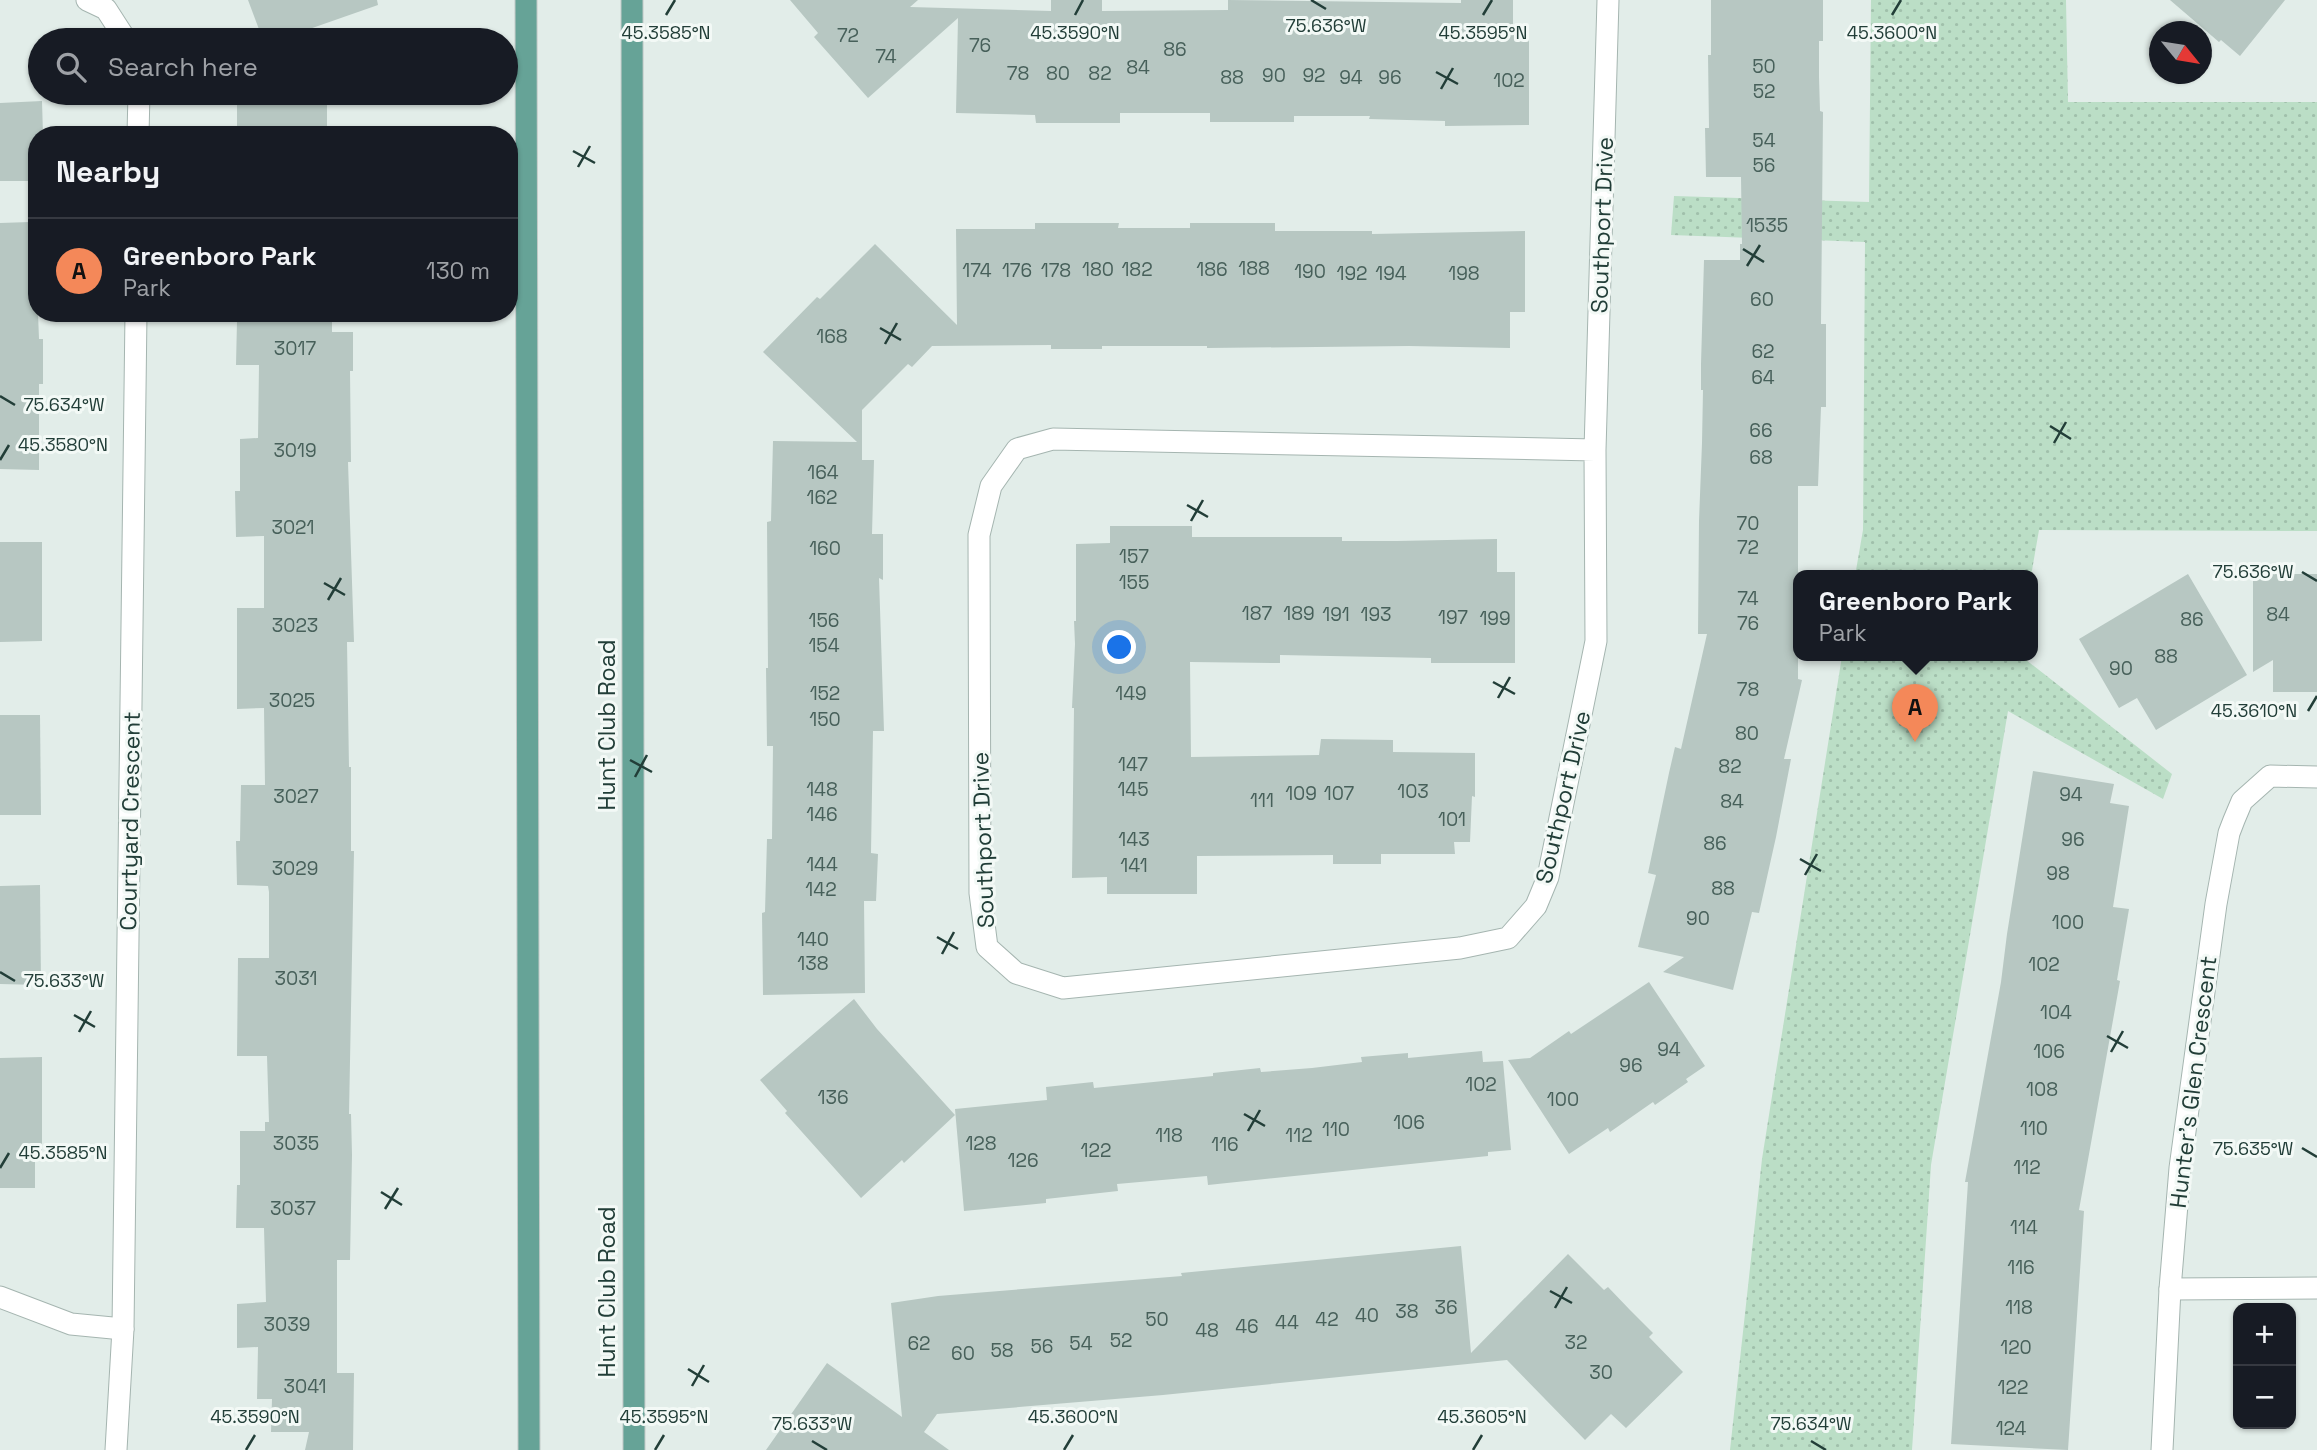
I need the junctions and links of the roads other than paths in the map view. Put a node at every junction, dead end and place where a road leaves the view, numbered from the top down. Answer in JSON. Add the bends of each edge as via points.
{"nodes":[{"id":1,"x":87,"y":0,"type":"edge"},
{"id":2,"x":526,"y":0,"type":"edge"},
{"id":3,"x":632,"y":0,"type":"edge"},
{"id":4,"x":1608,"y":0,"type":"edge"},
{"id":5,"x":118,"y":28,"type":"edge"},
{"id":6,"x":139,"y":105,"type":"edge"},
{"id":7,"x":138,"y":126,"type":"edge"},
{"id":8,"x":136,"y":322,"type":"edge"},
{"id":9,"x":1595,"y":450,"type":"junction"},
{"id":10,"x":2317,"y":777,"type":"edge"},
{"id":11,"x":2317,"y":1288,"type":"edge"},
{"id":12,"x":2170,"y":1289,"type":"junction"},
{"id":13,"x":0,"y":1297,"type":"edge"},
{"id":14,"x":123,"y":1329,"type":"junction"},
{"id":15,"x":116,"y":1450,"type":"edge"},
{"id":16,"x":528,"y":1450,"type":"edge"},
{"id":17,"x":634,"y":1450,"type":"edge"},
{"id":18,"x":2162,"y":1450,"type":"edge"}],
"edges":[{"from":1,"to":5,"type":"street","via":[[106,9]]},
{"from":2,"to":16,"type":"main road"},
{"from":3,"to":17,"type":"main road","name":"Hunt Club Road"},
{"from":4,"to":9,"type":"street","name":"Southport Drive"},
{"from":6,"to":7,"type":"street"},
{"from":8,"to":14,"type":"street","name":"Courtyard Crescent"},
{"from":9,"to":9,"type":"street","name":"Southport Drive","via":[[1053,439],[1017,449],[991,486],[979,535],[980,894],[987,947],[1016,973],[1063,988],[1389,956],[1508,938],[1536,906],[1548,877],[1597,641]]},
{"from":10,"to":12,"type":"street","name":"Hunter's Glen Crescent","via":[[2270,776],[2242,802],[2229,833],[2180,1168]]},
{"from":11,"to":12,"type":"street"},
{"from":12,"to":18,"type":"street","name":"Hunter's Glen Crescent"},
{"from":13,"to":14,"type":"street","via":[[71,1324]]},
{"from":14,"to":15,"type":"street","name":"Courtyard Crescent"}]}
